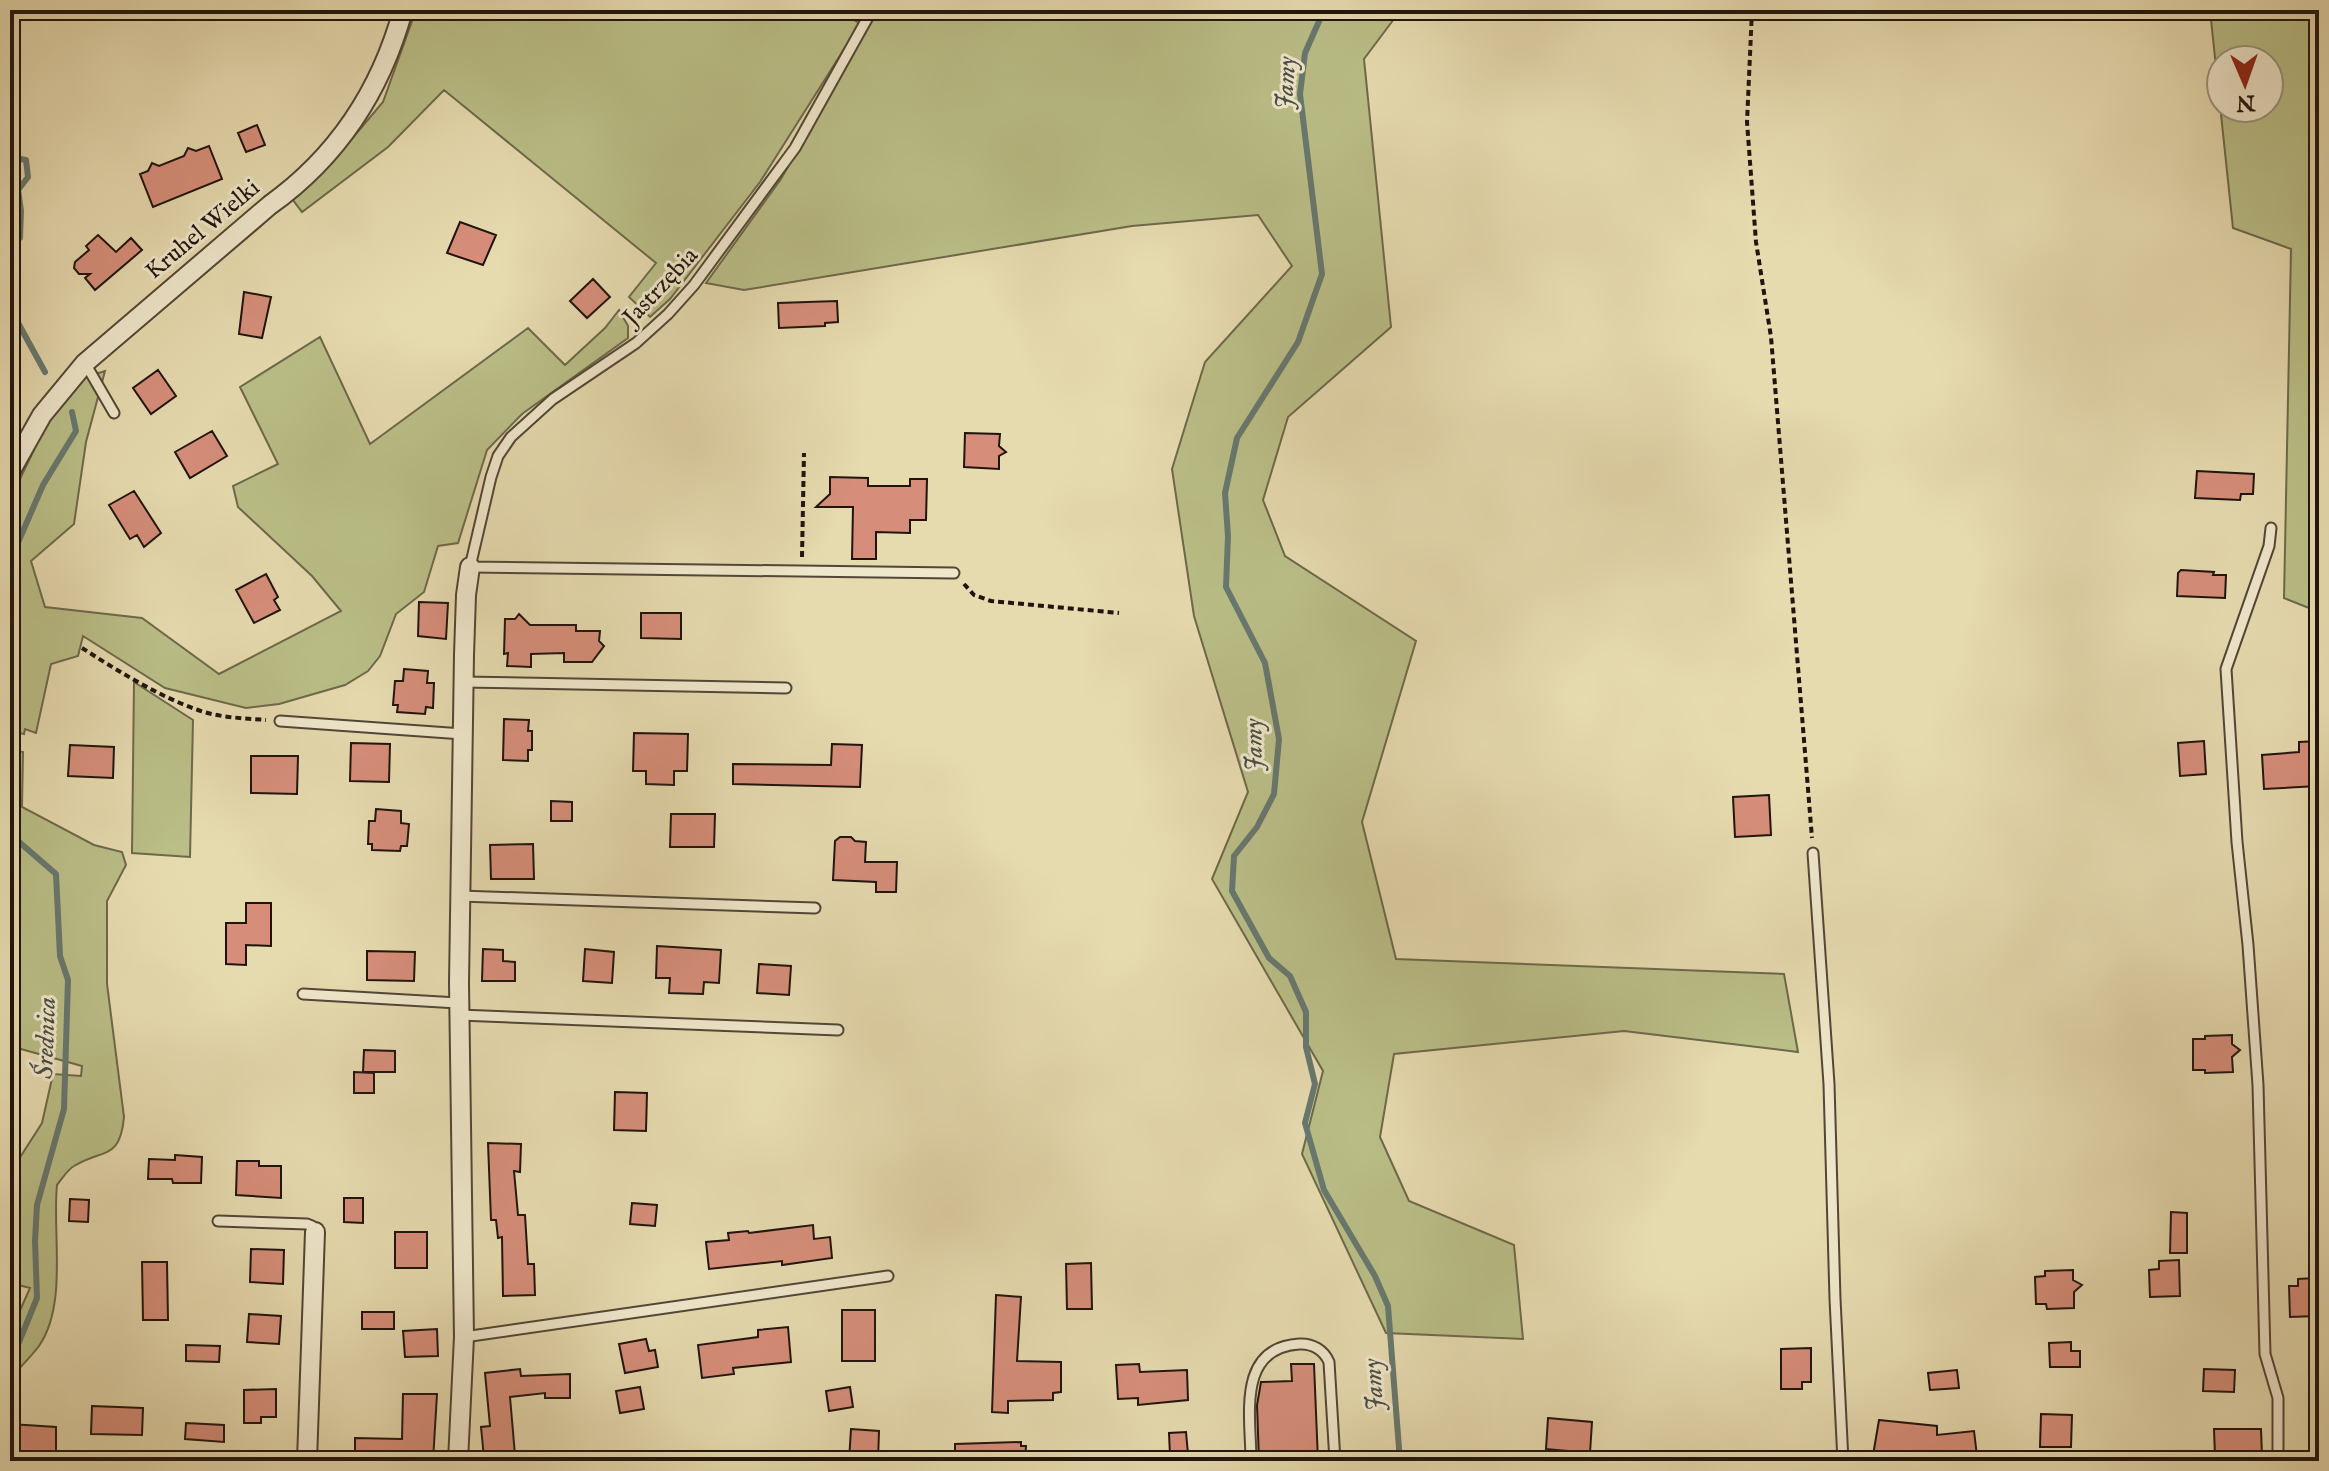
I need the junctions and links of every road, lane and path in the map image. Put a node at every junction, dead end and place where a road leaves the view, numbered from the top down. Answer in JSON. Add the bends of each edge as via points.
{"nodes":[{"id":1,"x":403,"y":10,"type":"edge"},
{"id":2,"x":872,"y":10,"type":"edge"},
{"id":3,"x":1752,"y":10,"type":"edge"},
{"id":4,"x":85,"y":363,"type":"junction"},
{"id":5,"x":114,"y":413,"type":"dead end"},
{"id":6,"x":804,"y":453,"type":"dead end"},
{"id":7,"x":10,"y":472,"type":"edge"},
{"id":8,"x":2271,"y":528,"type":"dead end"},
{"id":9,"x":470,"y":567,"type":"junction"},
{"id":10,"x":802,"y":571,"type":"junction"},
{"id":11,"x":954,"y":573,"type":"joint"},
{"id":12,"x":1119,"y":613,"type":"dead end"},
{"id":13,"x":82,"y":648,"type":"dead end"},
{"id":14,"x":463,"y":682,"type":"junction"},
{"id":15,"x":786,"y":688,"type":"dead end"},
{"id":16,"x":280,"y":721,"type":"joint"},
{"id":17,"x":463,"y":734,"type":"junction"},
{"id":18,"x":1813,"y":853,"type":"joint"},
{"id":19,"x":460,"y":896,"type":"junction"},
{"id":20,"x":815,"y":908,"type":"dead end"},
{"id":21,"x":303,"y":994,"type":"dead end"},
{"id":22,"x":458,"y":1009,"type":"junction"},
{"id":23,"x":838,"y":1030,"type":"dead end"},
{"id":24,"x":218,"y":1221,"type":"dead end"},
{"id":25,"x":315,"y":1232,"type":"joint"},
{"id":26,"x":888,"y":1276,"type":"dead end"},
{"id":27,"x":464,"y":1337,"type":"junction"},
{"id":28,"x":307,"y":1461,"type":"edge"},
{"id":29,"x":458,"y":1461,"type":"edge"},
{"id":30,"x":1251,"y":1461,"type":"edge"},
{"id":31,"x":1335,"y":1461,"type":"edge"},
{"id":32,"x":1843,"y":1461,"type":"edge"},
{"id":33,"x":2278,"y":1461,"type":"edge"}],
"edges":[{"from":1,"to":4,"type":"street","name":"Kruhel Wielki","via":[[381,73],[348,129],[316,168]]},
{"from":2,"to":9,"type":"lane","name":"Jastrzębia","via":[[795,148],[694,285],[636,343],[553,399],[511,437],[491,477]]},
{"from":3,"to":18,"type":"path","via":[[1748,137],[1756,242],[1771,337]]},
{"from":4,"to":5,"type":"lane"},
{"from":4,"to":7,"type":"street","name":"Kruhel Wielki","via":[[42,415]]},
{"from":6,"to":10,"type":"path"},
{"from":8,"to":33,"type":"lane","via":[[2226,669],[2258,1085],[2265,1354],[2278,1398]]},
{"from":9,"to":10,"type":"lane"},
{"from":9,"to":14,"type":"street"},
{"from":10,"to":11,"type":"lane"},
{"from":11,"to":12,"type":"path","via":[[974,595],[991,601]]},
{"from":13,"to":16,"type":"path","via":[[197,710]]},
{"from":14,"to":15,"type":"lane"},
{"from":14,"to":17,"type":"street"},
{"from":16,"to":17,"type":"lane"},
{"from":17,"to":19,"type":"street"},
{"from":18,"to":32,"type":"lane","via":[[1829,1084]]},
{"from":19,"to":20,"type":"lane"},
{"from":19,"to":22,"type":"street"},
{"from":21,"to":22,"type":"lane"},
{"from":22,"to":23,"type":"lane"},
{"from":22,"to":27,"type":"street"},
{"from":24,"to":25,"type":"lane","via":[[307,1224]]},
{"from":25,"to":28,"type":"street"},
{"from":26,"to":27,"type":"lane"},
{"from":27,"to":29,"type":"street"},
{"from":30,"to":31,"type":"lane","via":[[1252,1375],[1274,1351],[1298,1344],[1313,1345],[1329,1362]]}]}
